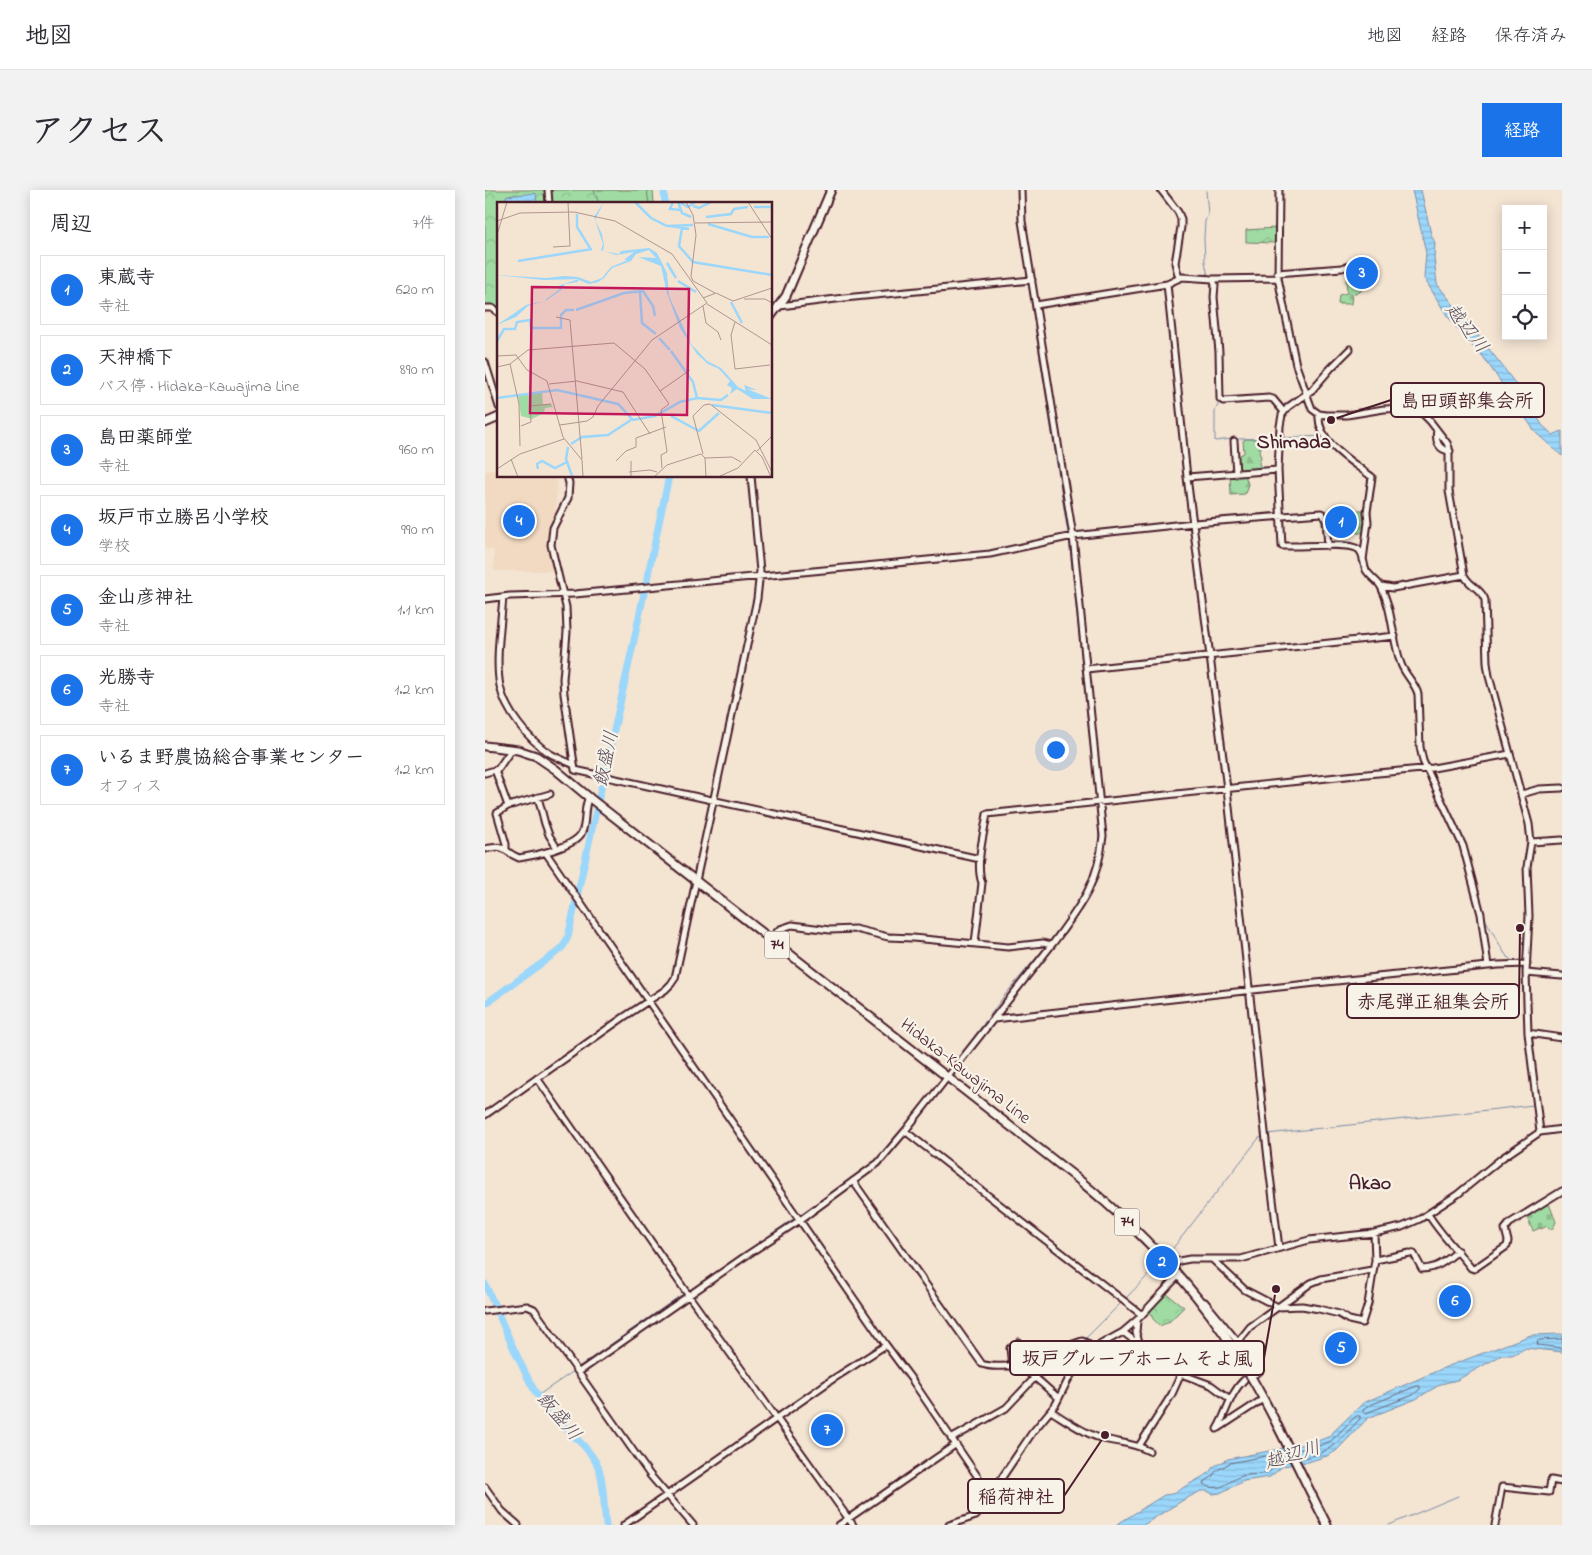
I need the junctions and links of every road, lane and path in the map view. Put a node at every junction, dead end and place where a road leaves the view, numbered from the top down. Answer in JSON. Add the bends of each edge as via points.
{"nodes":[{"id":1,"x":831,"y":190,"type":"edge"},
{"id":2,"x":1021,"y":190,"type":"edge"},
{"id":3,"x":1161,"y":190,"type":"edge"},
{"id":4,"x":1279,"y":190,"type":"edge"},
{"id":5,"x":1362,"y":262,"type":"dead end"},
{"id":6,"x":1277,"y":276,"type":"junction"},
{"id":7,"x":1179,"y":278,"type":"junction"},
{"id":8,"x":1213,"y":279,"type":"junction"},
{"id":9,"x":1032,"y":280,"type":"junction"},
{"id":10,"x":1167,"y":284,"type":"junction"},
{"id":11,"x":1036,"y":305,"type":"junction"},
{"id":12,"x":780,"y":306,"type":"junction"},
{"id":13,"x":485,"y":308,"type":"edge"},
{"id":14,"x":497,"y":312,"type":"edge"},
{"id":15,"x":773,"y":314,"type":"edge"},
{"id":16,"x":1351,"y":349,"type":"dead end"},
{"id":17,"x":485,"y":362,"type":"edge"},
{"id":18,"x":1306,"y":395,"type":"junction"},
{"id":19,"x":497,"y":401,"type":"edge"},
{"id":20,"x":1284,"y":412,"type":"junction"},
{"id":21,"x":1319,"y":414,"type":"junction"},
{"id":22,"x":497,"y":418,"type":"edge"},
{"id":23,"x":485,"y":423,"type":"edge"},
{"id":24,"x":1437,"y":430,"type":"junction"},
{"id":25,"x":1234,"y":441,"type":"dead end"},
{"id":26,"x":1450,"y":451,"type":"junction"},
{"id":27,"x":1278,"y":470,"type":"junction"},
{"id":28,"x":1236,"y":474,"type":"junction"},
{"id":29,"x":1187,"y":477,"type":"junction"},
{"id":30,"x":568,"y":478,"type":"edge"},
{"id":31,"x":751,"y":478,"type":"edge"},
{"id":32,"x":1281,"y":516,"type":"junction"},
{"id":33,"x":1194,"y":523,"type":"junction"},
{"id":34,"x":1073,"y":536,"type":"junction"},
{"id":35,"x":1328,"y":546,"type":"junction"},
{"id":36,"x":1363,"y":560,"type":"junction"},
{"id":37,"x":1464,"y":575,"type":"junction"},
{"id":38,"x":759,"y":576,"type":"junction"},
{"id":39,"x":1381,"y":586,"type":"junction"},
{"id":40,"x":563,"y":595,"type":"junction"},
{"id":41,"x":503,"y":597,"type":"junction"},
{"id":42,"x":485,"y":599,"type":"edge"},
{"id":43,"x":1395,"y":636,"type":"junction"},
{"id":44,"x":1209,"y":656,"type":"junction"},
{"id":45,"x":1086,"y":669,"type":"junction"},
{"id":46,"x":485,"y":746,"type":"edge"},
{"id":47,"x":509,"y":749,"type":"junction"},
{"id":48,"x":1510,"y":754,"type":"junction"},
{"id":49,"x":574,"y":765,"type":"junction"},
{"id":50,"x":1427,"y":769,"type":"junction"},
{"id":51,"x":495,"y":770,"type":"junction"},
{"id":52,"x":485,"y":773,"type":"edge"},
{"id":53,"x":1562,"y":788,"type":"edge"},
{"id":54,"x":1227,"y":789,"type":"junction"},
{"id":55,"x":550,"y":794,"type":"dead end"},
{"id":56,"x":1522,"y":794,"type":"junction"},
{"id":57,"x":538,"y":797,"type":"junction"},
{"id":58,"x":590,"y":798,"type":"junction"},
{"id":59,"x":713,"y":801,"type":"junction"},
{"id":60,"x":1097,"y":803,"type":"junction"},
{"id":61,"x":508,"y":806,"type":"junction"},
{"id":62,"x":1562,"y":840,"type":"edge"},
{"id":63,"x":1531,"y":842,"type":"junction"},
{"id":64,"x":506,"y":848,"type":"junction"},
{"id":65,"x":557,"y":848,"type":"junction"},
{"id":66,"x":485,"y":849,"type":"edge"},
{"id":67,"x":546,"y":853,"type":"junction"},
{"id":68,"x":980,"y":859,"type":"junction"},
{"id":69,"x":696,"y":881,"type":"junction"},
{"id":70,"x":769,"y":939,"type":"junction"},
{"id":71,"x":975,"y":943,"type":"junction"},
{"id":72,"x":1051,"y":945,"type":"junction"},
{"id":73,"x":1527,"y":964,"type":"junction"},
{"id":74,"x":1488,"y":966,"type":"junction"},
{"id":75,"x":1526,"y":972,"type":"junction"},
{"id":76,"x":1562,"y":976,"type":"edge"},
{"id":77,"x":1249,"y":991,"type":"junction"},
{"id":78,"x":648,"y":1002,"type":"junction"},
{"id":79,"x":994,"y":1019,"type":"junction"},
{"id":80,"x":1528,"y":1033,"type":"junction"},
{"id":81,"x":1562,"y":1038,"type":"edge"},
{"id":82,"x":537,"y":1078,"type":"junction"},
{"id":83,"x":948,"y":1078,"type":"junction"},
{"id":84,"x":485,"y":1115,"type":"edge"},
{"id":85,"x":1562,"y":1129,"type":"edge"},
{"id":86,"x":905,"y":1131,"type":"junction"},
{"id":87,"x":1540,"y":1132,"type":"junction"},
{"id":88,"x":853,"y":1181,"type":"junction"},
{"id":89,"x":1562,"y":1191,"type":"edge"},
{"id":90,"x":1428,"y":1215,"type":"junction"},
{"id":91,"x":798,"y":1217,"type":"junction"},
{"id":92,"x":1374,"y":1233,"type":"junction"},
{"id":93,"x":1279,"y":1248,"type":"junction"},
{"id":94,"x":1458,"y":1251,"type":"junction"},
{"id":95,"x":1213,"y":1260,"type":"junction"},
{"id":96,"x":1375,"y":1260,"type":"junction"},
{"id":97,"x":1172,"y":1268,"type":"junction"},
{"id":98,"x":1372,"y":1270,"type":"junction"},
{"id":99,"x":1178,"y":1276,"type":"junction"},
{"id":100,"x":687,"y":1294,"type":"junction"},
{"id":101,"x":1198,"y":1299,"type":"junction"},
{"id":102,"x":1278,"y":1307,"type":"junction"},
{"id":103,"x":486,"y":1310,"type":"edge"},
{"id":104,"x":1141,"y":1315,"type":"junction"},
{"id":105,"x":1137,"y":1320,"type":"junction"},
{"id":106,"x":1123,"y":1332,"type":"junction"},
{"id":107,"x":1239,"y":1342,"type":"junction"},
{"id":108,"x":1140,"y":1344,"type":"junction"},
{"id":109,"x":886,"y":1345,"type":"junction"},
{"id":110,"x":1092,"y":1349,"type":"junction"},
{"id":111,"x":1012,"y":1366,"type":"junction"},
{"id":112,"x":1019,"y":1368,"type":"junction"},
{"id":113,"x":579,"y":1372,"type":"junction"},
{"id":114,"x":1181,"y":1374,"type":"junction"},
{"id":115,"x":1255,"y":1374,"type":"dead end"},
{"id":116,"x":1034,"y":1377,"type":"junction"},
{"id":117,"x":1244,"y":1380,"type":"dead end"},
{"id":118,"x":1059,"y":1398,"type":"junction"},
{"id":119,"x":1230,"y":1399,"type":"junction"},
{"id":120,"x":1264,"y":1402,"type":"junction"},
{"id":121,"x":1051,"y":1411,"type":"junction"},
{"id":122,"x":778,"y":1418,"type":"junction"},
{"id":123,"x":951,"y":1439,"type":"junction"},
{"id":124,"x":955,"y":1445,"type":"junction"},
{"id":125,"x":1139,"y":1446,"type":"junction"},
{"id":126,"x":1149,"y":1452,"type":"dead end"},
{"id":127,"x":1562,"y":1482,"type":"edge"},
{"id":128,"x":485,"y":1487,"type":"edge"},
{"id":129,"x":668,"y":1495,"type":"junction"},
{"id":130,"x":990,"y":1495,"type":"junction"},
{"id":131,"x":849,"y":1518,"type":"junction"},
{"id":132,"x":518,"y":1525,"type":"edge"},
{"id":133,"x":624,"y":1525,"type":"edge"},
{"id":134,"x":693,"y":1525,"type":"edge"},
{"id":135,"x":839,"y":1525,"type":"edge"},
{"id":136,"x":853,"y":1525,"type":"edge"},
{"id":137,"x":949,"y":1525,"type":"edge"},
{"id":138,"x":1327,"y":1525,"type":"edge"},
{"id":139,"x":1495,"y":1525,"type":"edge"}],
"edges":[{"from":1,"to":12,"type":"main road"},
{"from":2,"to":9,"type":"street"},
{"from":3,"to":7,"type":"street","via":[[1178,212],[1181,222],[1175,263]]},
{"from":4,"to":6,"type":"street"},
{"from":5,"to":6,"type":"street","via":[[1342,268]]},
{"from":6,"to":8,"type":"street"},
{"from":6,"to":18,"type":"street","via":[[1296,365]]},
{"from":7,"to":8,"type":"street"},
{"from":7,"to":10,"type":"street"},
{"from":8,"to":20,"type":"street","via":[[1219,399],[1269,398]]},
{"from":9,"to":11,"type":"street"},
{"from":9,"to":12,"type":"street"},
{"from":10,"to":11,"type":"street"},
{"from":10,"to":29,"type":"street"},
{"from":11,"to":34,"type":"street"},
{"from":12,"to":15,"type":"main road"},
{"from":13,"to":14,"type":"street"},
{"from":16,"to":18,"type":"street"},
{"from":17,"to":19,"type":"street"},
{"from":18,"to":20,"type":"street"},
{"from":18,"to":21,"type":"street","via":[[1312,409]]},
{"from":20,"to":27,"type":"street"},
{"from":21,"to":24,"type":"street","via":[[1408,408],[1420,411]]},
{"from":21,"to":36,"type":"street","via":[[1322,430],[1336,450],[1372,477]]},
{"from":22,"to":23,"type":"main road"},
{"from":24,"to":26,"type":"street"},
{"from":24,"to":26,"type":"street","via":[[1439,447]]},
{"from":25,"to":28,"type":"street"},
{"from":26,"to":37,"type":"street","via":[[1449,491]]},
{"from":27,"to":28,"type":"street"},
{"from":27,"to":32,"type":"street"},
{"from":28,"to":29,"type":"street"},
{"from":29,"to":33,"type":"street"},
{"from":30,"to":40,"type":"street","via":[[568,498],[555,522],[551,541]]},
{"from":31,"to":38,"type":"street"},
{"from":32,"to":33,"type":"street"},
{"from":32,"to":35,"type":"street","via":[[1323,514]]},
{"from":32,"to":35,"type":"street","via":[[1282,546]]},
{"from":33,"to":34,"type":"street"},
{"from":33,"to":44,"type":"street"},
{"from":34,"to":38,"type":"street","via":[[990,554]]},
{"from":34,"to":45,"type":"street"},
{"from":35,"to":36,"type":"street","via":[[1357,548]]},
{"from":36,"to":39,"type":"street","via":[[1369,575]]},
{"from":37,"to":39,"type":"street","via":[[1393,588]]},
{"from":37,"to":48,"type":"street","via":[[1481,591],[1485,600],[1489,676]]},
{"from":38,"to":40,"type":"street"},
{"from":38,"to":59,"type":"street","via":[[757,599]]},
{"from":39,"to":43,"type":"street"},
{"from":40,"to":41,"type":"street"},
{"from":40,"to":49,"type":"street","via":[[567,632],[563,679]]},
{"from":41,"to":42,"type":"street"},
{"from":41,"to":49,"type":"street","via":[[499,666],[506,704],[520,725],[544,748]]},
{"from":43,"to":44,"type":"street"},
{"from":43,"to":50,"type":"street","via":[[1401,666],[1417,688],[1420,747]]},
{"from":44,"to":45,"type":"street"},
{"from":44,"to":54,"type":"street"},
{"from":45,"to":60,"type":"street"},
{"from":46,"to":47,"type":"main road","name":"Hidaka-Kawajima Line","number":"74"},
{"from":47,"to":51,"type":"street"},
{"from":47,"to":58,"type":"main road","name":"Hidaka-Kawajima Line","number":"74","via":[[527,752],[543,760]]},
{"from":48,"to":50,"type":"street"},
{"from":48,"to":56,"type":"street"},
{"from":49,"to":59,"type":"street","via":[[577,771]]},
{"from":50,"to":54,"type":"street"},
{"from":50,"to":74,"type":"street","via":[[1463,846],[1481,914]]},
{"from":51,"to":52,"type":"street"},
{"from":51,"to":61,"type":"street"},
{"from":53,"to":56,"type":"street"},
{"from":54,"to":60,"type":"street"},
{"from":54,"to":77,"type":"street"},
{"from":55,"to":57,"type":"street"},
{"from":56,"to":63,"type":"street"},
{"from":57,"to":61,"type":"street"},
{"from":57,"to":65,"type":"street","via":[[549,835]]},
{"from":58,"to":65,"type":"street","via":[[586,802],[581,834]]},
{"from":58,"to":69,"type":"main road","name":"Hidaka-Kawajima Line","number":"74"},
{"from":59,"to":68,"type":"street"},
{"from":59,"to":69,"type":"street"},
{"from":60,"to":68,"type":"street","via":[[987,814]]},
{"from":60,"to":72,"type":"street","via":[[1103,836],[1097,870],[1089,891]]},
{"from":61,"to":64,"type":"street","via":[[497,813]]},
{"from":62,"to":63,"type":"street"},
{"from":63,"to":73,"type":"street","via":[[1527,867]]},
{"from":64,"to":66,"type":"street"},
{"from":64,"to":67,"type":"street","via":[[519,858]]},
{"from":65,"to":67,"type":"street"},
{"from":67,"to":78,"type":"street"},
{"from":68,"to":71,"type":"street","via":[[982,883]]},
{"from":69,"to":70,"type":"main road","name":"Hidaka-Kawajima Line","number":"74"},
{"from":69,"to":78,"type":"street","via":[[675,978]]},
{"from":70,"to":71,"type":"street","via":[[792,924],[830,930],[855,929],[888,937]]},
{"from":70,"to":83,"type":"main road","name":"Hidaka-Kawajima Line","number":"74"},
{"from":71,"to":72,"type":"street","via":[[1008,947]]},
{"from":72,"to":79,"type":"street"},
{"from":73,"to":74,"type":"street"},
{"from":73,"to":75,"type":"street"},
{"from":74,"to":77,"type":"street"},
{"from":75,"to":76,"type":"street"},
{"from":75,"to":80,"type":"street"},
{"from":77,"to":79,"type":"street"},
{"from":77,"to":93,"type":"street"},
{"from":78,"to":82,"type":"street"},
{"from":78,"to":91,"type":"street"},
{"from":79,"to":83,"type":"street"},
{"from":80,"to":81,"type":"street"},
{"from":80,"to":87,"type":"street"},
{"from":82,"to":84,"type":"street"},
{"from":82,"to":100,"type":"street"},
{"from":83,"to":86,"type":"street"},
{"from":83,"to":97,"type":"main road","name":"Hidaka-Kawajima Line","number":"74","via":[[1102,1199]]},
{"from":85,"to":87,"type":"street"},
{"from":86,"to":88,"type":"street","via":[[878,1163]]},
{"from":86,"to":104,"type":"street"},
{"from":87,"to":90,"type":"street"},
{"from":88,"to":91,"type":"street"},
{"from":88,"to":111,"type":"street","via":[[982,1364]]},
{"from":89,"to":94,"type":"street","via":[[1510,1223],[1505,1230],[1507,1246],[1474,1269]]},
{"from":90,"to":92,"type":"street","via":[[1402,1227]]},
{"from":90,"to":94,"type":"street"},
{"from":91,"to":100,"type":"street"},
{"from":91,"to":109,"type":"street"},
{"from":92,"to":93,"type":"street","via":[[1309,1240]]},
{"from":92,"to":96,"type":"street"},
{"from":93,"to":95,"type":"street","via":[[1241,1259]]},
{"from":94,"to":96,"type":"street","via":[[1439,1266],[1429,1269],[1422,1269],[1410,1252]]},
{"from":95,"to":97,"type":"street","via":[[1179,1261]]},
{"from":95,"to":102,"type":"street","via":[[1245,1290]]},
{"from":96,"to":98,"type":"street"},
{"from":97,"to":99,"type":"main road","name":"Hidaka-Kawajima Line","number":"74"},
{"from":98,"to":102,"type":"street","via":[[1321,1279]]},
{"from":98,"to":102,"type":"street","via":[[1363,1323],[1319,1309]]},
{"from":99,"to":101,"type":"main road","name":"Hidaka-Kawajima Line","number":"74"},
{"from":99,"to":104,"type":"street"},
{"from":100,"to":113,"type":"street"},
{"from":100,"to":122,"type":"street"},
{"from":101,"to":107,"type":"street","via":[[1205,1302]]},
{"from":101,"to":120,"type":"main road","name":"Hidaka-Kawajima Line","number":"74","via":[[1225,1334]]},
{"from":102,"to":107,"type":"street","via":[[1250,1327]]},
{"from":103,"to":113,"type":"street","via":[[527,1306],[535,1309]]},
{"from":104,"to":105,"type":"street"},
{"from":105,"to":106,"type":"street"},
{"from":105,"to":108,"type":"street","via":[[1136,1333]]},
{"from":106,"to":108,"type":"street"},
{"from":106,"to":110,"type":"street"},
{"from":107,"to":115,"type":"street","via":[[1260,1371]]},
{"from":108,"to":114,"type":"street"},
{"from":109,"to":122,"type":"street"},
{"from":109,"to":123,"type":"street"},
{"from":110,"to":116,"type":"street","via":[[1079,1341]]},
{"from":110,"to":118,"type":"street","via":[[1082,1358]]},
{"from":111,"to":112,"type":"street"},
{"from":111,"to":112,"type":"street","via":[[1010,1348],[1019,1342],[1030,1358]]},
{"from":112,"to":116,"type":"street"},
{"from":113,"to":129,"type":"street","via":[[650,1475]]},
{"from":114,"to":119,"type":"street","via":[[1211,1385]]},
{"from":114,"to":125,"type":"street"},
{"from":116,"to":118,"type":"street"},
{"from":116,"to":123,"type":"street","via":[[1006,1408]]},
{"from":117,"to":119,"type":"street"},
{"from":118,"to":121,"type":"street"},
{"from":119,"to":120,"type":"street","via":[[1217,1429]]},
{"from":120,"to":138,"type":"main road","name":"Hidaka-Kawajima Line","number":"74"},
{"from":121,"to":125,"type":"street","via":[[1098,1438]]},
{"from":121,"to":130,"type":"street"},
{"from":122,"to":129,"type":"street"},
{"from":122,"to":131,"type":"street"},
{"from":123,"to":124,"type":"street"},
{"from":124,"to":130,"type":"street"},
{"from":124,"to":131,"type":"street"},
{"from":125,"to":126,"type":"street"},
{"from":127,"to":139,"type":"street","via":[[1551,1480],[1549,1492],[1502,1487]]},
{"from":128,"to":132,"type":"street","via":[[502,1511]]},
{"from":129,"to":133,"type":"street"},
{"from":129,"to":134,"type":"street"},
{"from":130,"to":137,"type":"street","via":[[976,1516]]},
{"from":131,"to":135,"type":"street"},
{"from":131,"to":136,"type":"street"}]}
